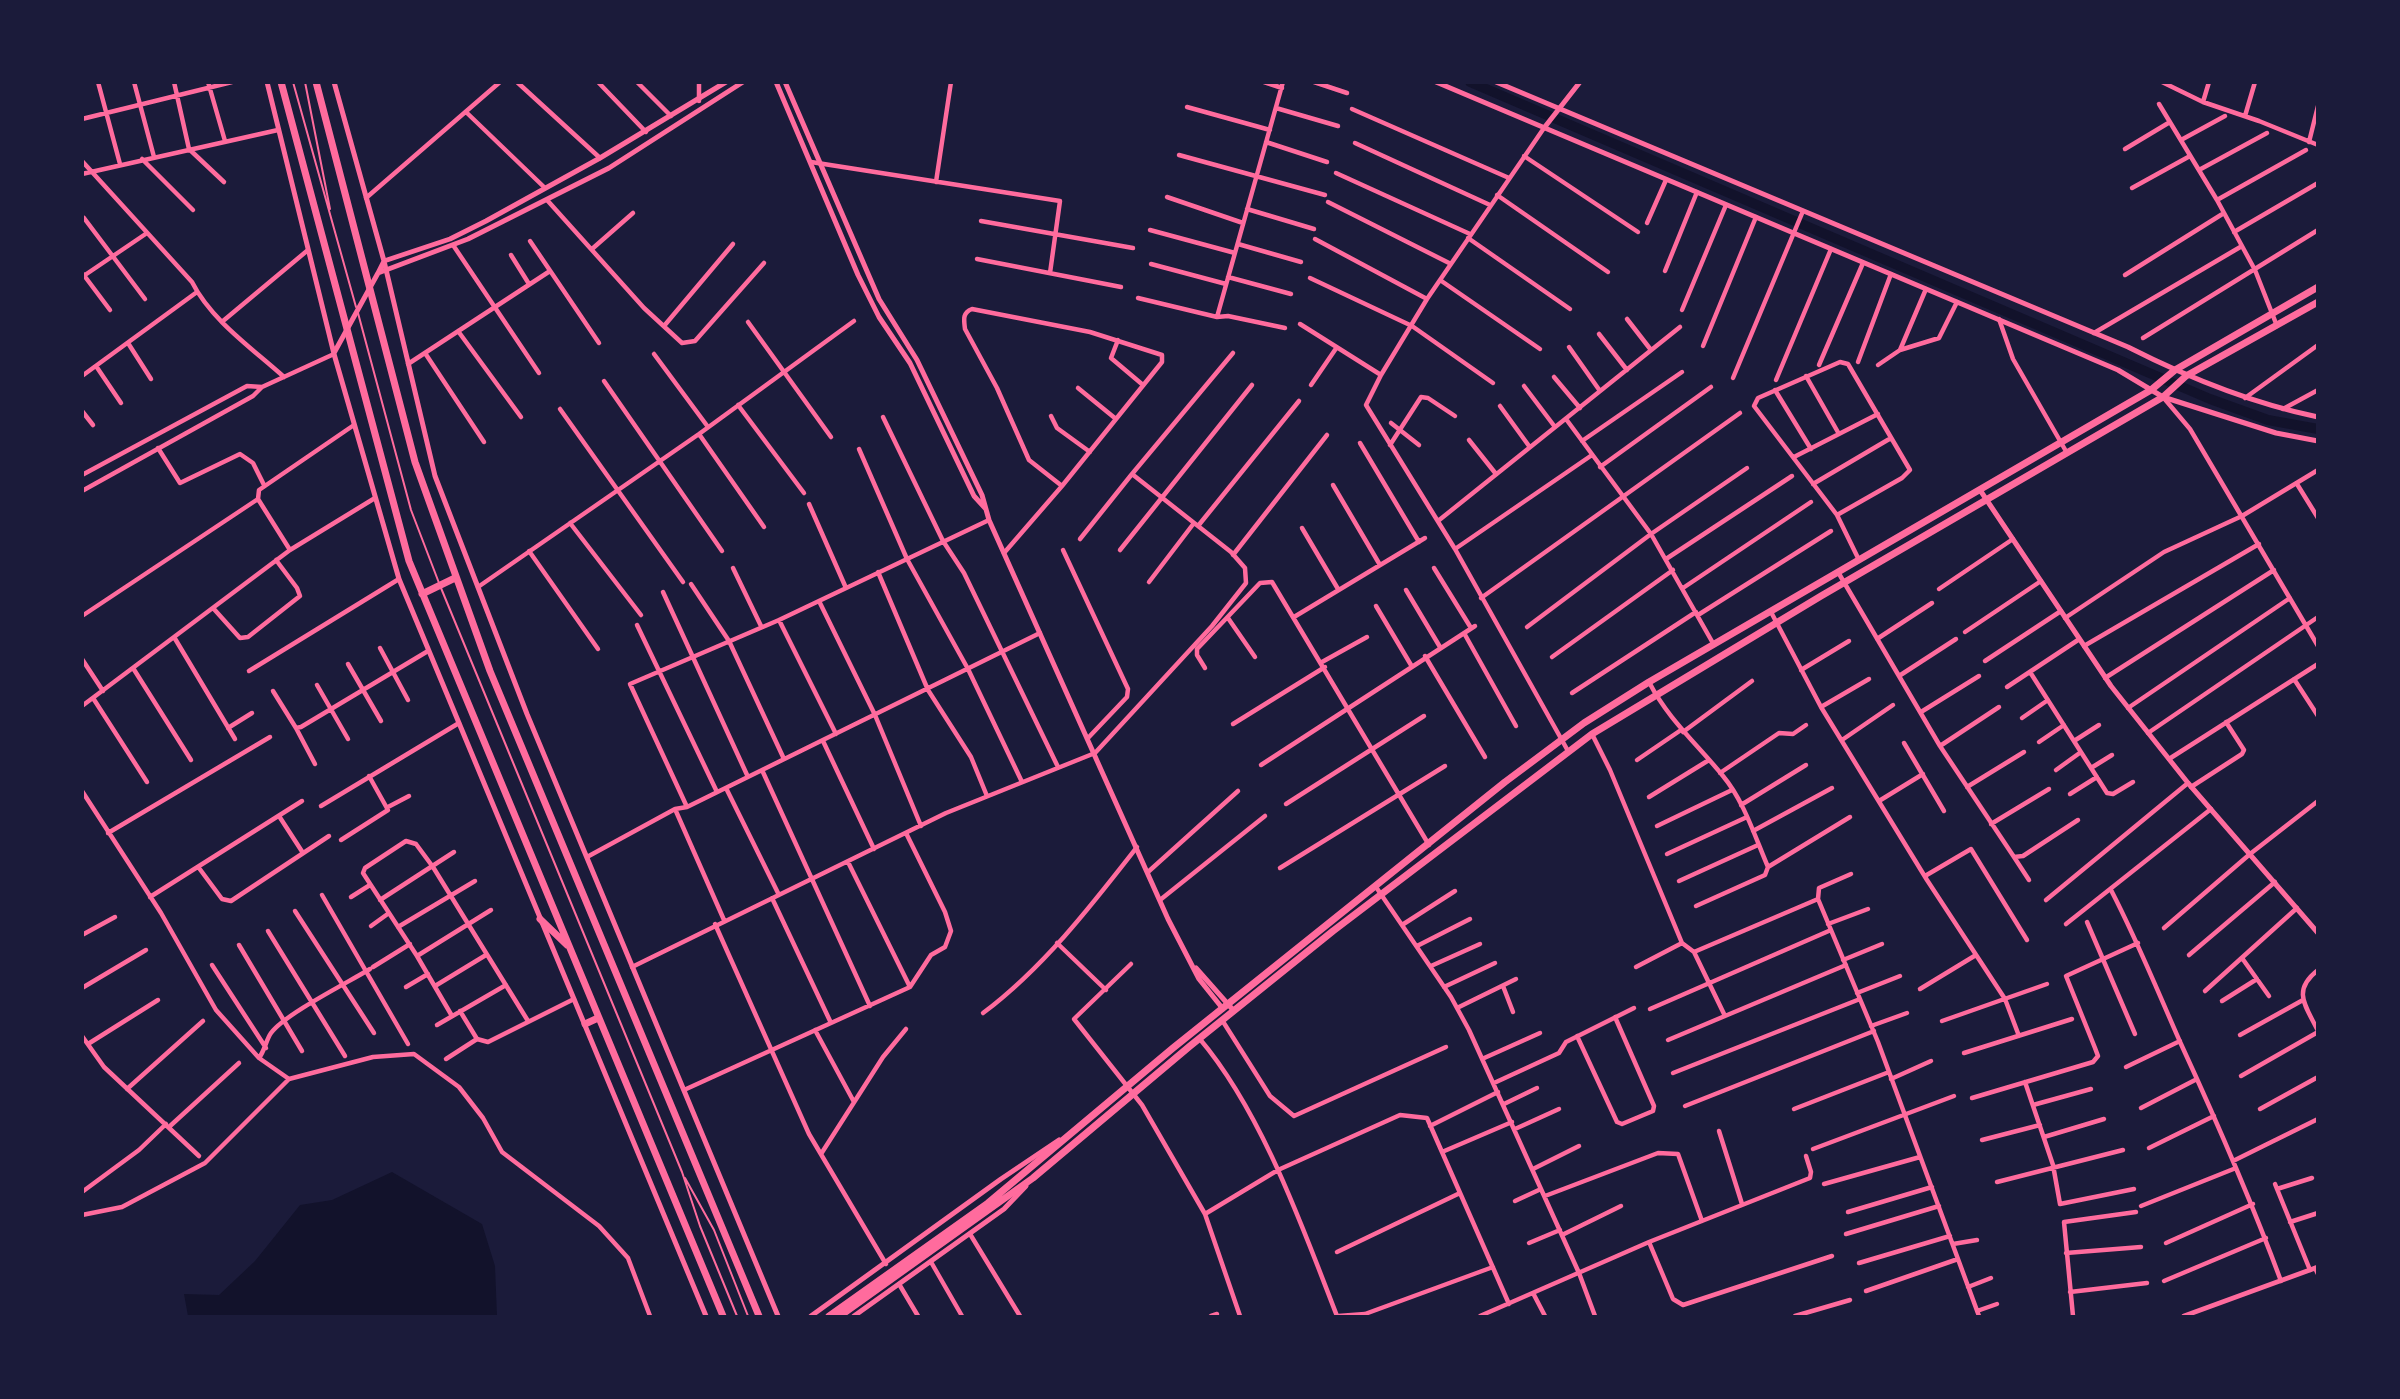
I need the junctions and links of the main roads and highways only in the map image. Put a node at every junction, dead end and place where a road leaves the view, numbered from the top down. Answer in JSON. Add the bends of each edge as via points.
{"nodes":[{"id":1,"x":282,"y":82,"type":"edge"},
{"id":2,"x":316,"y":82,"type":"edge"},
{"id":3,"x":2318,"y":286,"type":"edge"},
{"id":4,"x":2318,"y":302,"type":"edge"},
{"id":5,"x":454,"y":578,"type":"junction"},
{"id":6,"x":422,"y":594,"type":"junction"},
{"id":7,"x":540,"y":919,"type":"road end"},
{"id":8,"x":569,"y":946,"type":"junction"},
{"id":9,"x":598,"y":1018,"type":"junction"},
{"id":10,"x":585,"y":1024,"type":"road end"},
{"id":11,"x":723,"y":1317,"type":"edge"},
{"id":12,"x":759,"y":1317,"type":"edge"},
{"id":13,"x":829,"y":1317,"type":"edge"},
{"id":14,"x":840,"y":1317,"type":"edge"}],
"edges":[{"from":1,"to":6,"type":"main road","via":[[409,561]]},
{"from":2,"to":5,"type":"main road","via":[[415,462]]},
{"from":3,"to":13,"type":"main road","via":[[2175,370],[2151,390],[1649,682],[1562,739],[1126,1086],[1026,1173]]},
{"from":4,"to":14,"type":"main road","via":[[2186,376],[2163,397],[1592,734],[1199,1038],[1033,1178]]},
{"from":5,"to":6,"type":"main road"},
{"from":5,"to":12,"type":"main road"},
{"from":6,"to":8,"type":"main road"},
{"from":7,"to":8,"type":"main road"},
{"from":8,"to":9,"type":"main road"},
{"from":9,"to":10,"type":"main road"},
{"from":9,"to":11,"type":"main road"}]}
